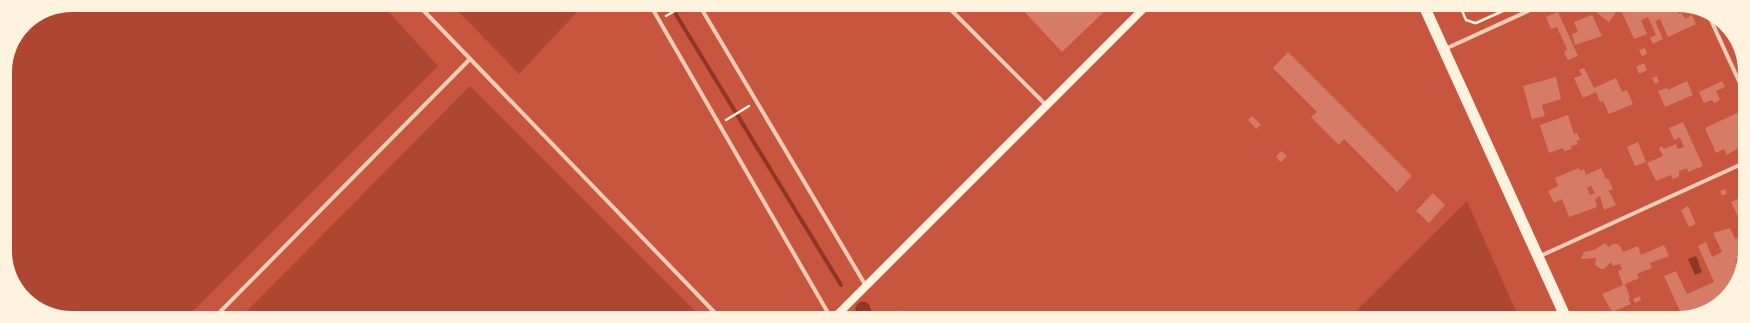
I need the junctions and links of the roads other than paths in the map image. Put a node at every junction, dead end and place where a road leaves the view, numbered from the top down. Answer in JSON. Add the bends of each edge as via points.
{"nodes":[{"id":1,"x":425,"y":12,"type":"edge"},
{"id":2,"x":654,"y":12,"type":"edge"},
{"id":3,"x":703,"y":12,"type":"edge"},
{"id":4,"x":953,"y":12,"type":"edge"},
{"id":5,"x":1140,"y":12,"type":"edge"},
{"id":6,"x":1427,"y":12,"type":"edge"},
{"id":7,"x":1526,"y":12,"type":"edge"},
{"id":8,"x":1712,"y":23,"type":"edge"},
{"id":9,"x":1444,"y":49,"type":"junction"},
{"id":10,"x":470,"y":59,"type":"junction"},
{"id":11,"x":1738,"y":79,"type":"edge"},
{"id":12,"x":1047,"y":106,"type":"junction"},
{"id":13,"x":1738,"y":166,"type":"edge"},
{"id":14,"x":1538,"y":257,"type":"junction"},
{"id":15,"x":864,"y":288,"type":"junction"},
{"id":16,"x":221,"y":311,"type":"edge"},
{"id":17,"x":713,"y":311,"type":"edge"},
{"id":18,"x":828,"y":311,"type":"edge"},
{"id":19,"x":840,"y":311,"type":"edge"},
{"id":20,"x":1563,"y":311,"type":"edge"}],
"edges":[{"from":1,"to":10,"type":"street"},
{"from":2,"to":18,"type":"street"},
{"from":3,"to":15,"type":"street"},
{"from":4,"to":12,"type":"street"},
{"from":5,"to":12,"type":"main road"},
{"from":6,"to":9,"type":"highway"},
{"from":7,"to":9,"type":"street"},
{"from":8,"to":11,"type":"street"},
{"from":9,"to":14,"type":"highway"},
{"from":10,"to":16,"type":"street"},
{"from":10,"to":17,"type":"street"},
{"from":12,"to":15,"type":"main road"},
{"from":13,"to":14,"type":"street"},
{"from":14,"to":20,"type":"highway"},
{"from":15,"to":19,"type":"main road"}]}
